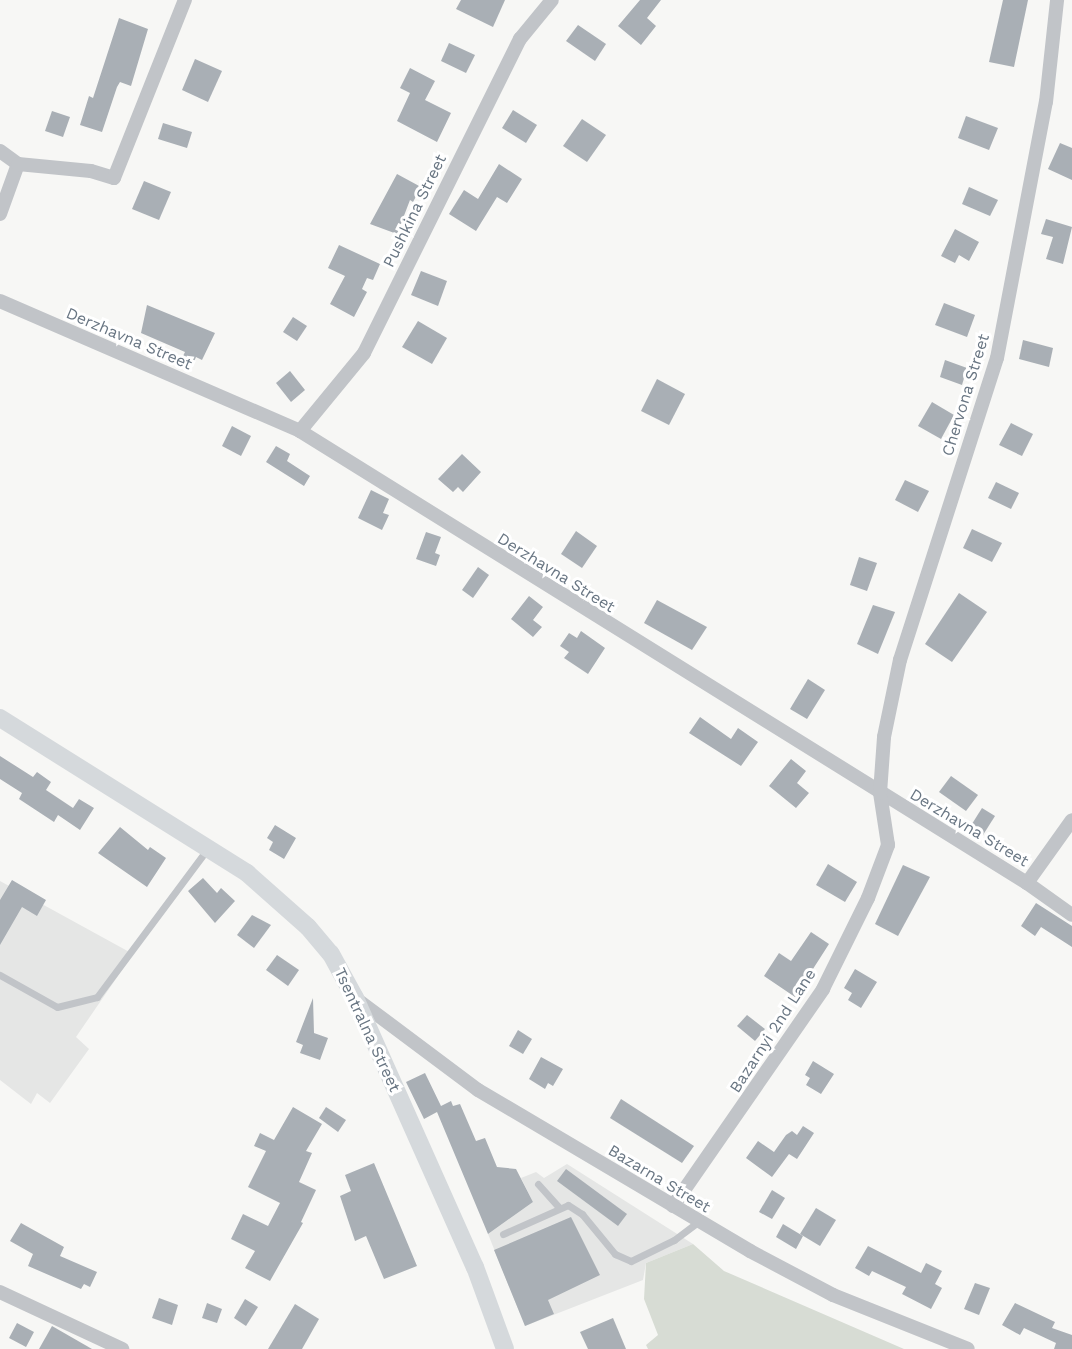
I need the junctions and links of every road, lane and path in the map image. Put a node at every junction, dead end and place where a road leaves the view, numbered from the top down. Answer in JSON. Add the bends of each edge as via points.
{"nodes":[{"id":1,"x":185,"y":0,"type":"edge"},
{"id":2,"x":552,"y":0,"type":"edge"},
{"id":3,"x":1057,"y":0,"type":"edge"},
{"id":4,"x":0,"y":152,"type":"edge"},
{"id":5,"x":18,"y":164,"type":"junction"},
{"id":6,"x":0,"y":214,"type":"edge"},
{"id":7,"x":0,"y":301,"type":"edge"},
{"id":8,"x":300,"y":431,"type":"junction"},
{"id":9,"x":0,"y":718,"type":"edge"},
{"id":10,"x":880,"y":793,"type":"junction"},
{"id":11,"x":1072,"y":820,"type":"edge"},
{"id":12,"x":206,"y":851,"type":"junction"},
{"id":13,"x":1027,"y":883,"type":"junction"},
{"id":14,"x":1072,"y":915,"type":"edge"},
{"id":15,"x":0,"y":975,"type":"edge"},
{"id":16,"x":355,"y":998,"type":"junction"},
{"id":17,"x":538,"y":1184,"type":"dead end"},
{"id":18,"x":673,"y":1206,"type":"junction"},
{"id":19,"x":559,"y":1207,"type":"junction"},
{"id":20,"x":699,"y":1221,"type":"junction"},
{"id":21,"x":503,"y":1234,"type":"dead end"},
{"id":22,"x":0,"y":1292,"type":"edge"},
{"id":23,"x":962,"y":1348,"type":"edge"},
{"id":24,"x":122,"y":1349,"type":"edge"},
{"id":25,"x":506,"y":1349,"type":"edge"}],
"edges":[{"from":1,"to":5,"type":"street","via":[[114,178],[91,171]]},
{"from":2,"to":8,"type":"street","name":"Pushkina Street","via":[[520,39],[364,353]]},
{"from":3,"to":10,"type":"street","name":"Chervona Street","via":[[1046,102],[997,358],[900,660],[884,737]]},
{"from":4,"to":5,"type":"street"},
{"from":5,"to":6,"type":"street"},
{"from":7,"to":8,"type":"street","name":"Derzhavna Street"},
{"from":8,"to":10,"type":"street","name":"Derzhavna Street"},
{"from":9,"to":12,"type":"main road","name":"Tsentralna Street"},
{"from":10,"to":13,"type":"street","name":"Derzhavna Street"},
{"from":10,"to":18,"type":"street","name":"Bazarnyi 2nd Lane","via":[[888,845],[868,898],[823,989]]},
{"from":11,"to":13,"type":"street"},
{"from":12,"to":15,"type":"lane","via":[[97,997],[57,1007]]},
{"from":12,"to":16,"type":"main road","name":"Tsentralna Street","via":[[247,873],[308,927],[331,954]]},
{"from":13,"to":14,"type":"street","name":"Derzhavna Street"},
{"from":16,"to":18,"type":"street","name":"Bazarna Street","via":[[478,1090]]},
{"from":16,"to":25,"type":"main road","name":"Tsentralna Street","via":[[475,1268]]},
{"from":17,"to":19,"type":"lane"},
{"from":18,"to":20,"type":"street","name":"Bazarna Street"},
{"from":19,"to":20,"type":"lane","via":[[576,1209],[615,1254],[631,1261],[674,1240]]},
{"from":19,"to":21,"type":"lane"},
{"from":20,"to":23,"type":"street","name":"Bazarna Street","via":[[833,1295]]},
{"from":22,"to":24,"type":"street"}]}
